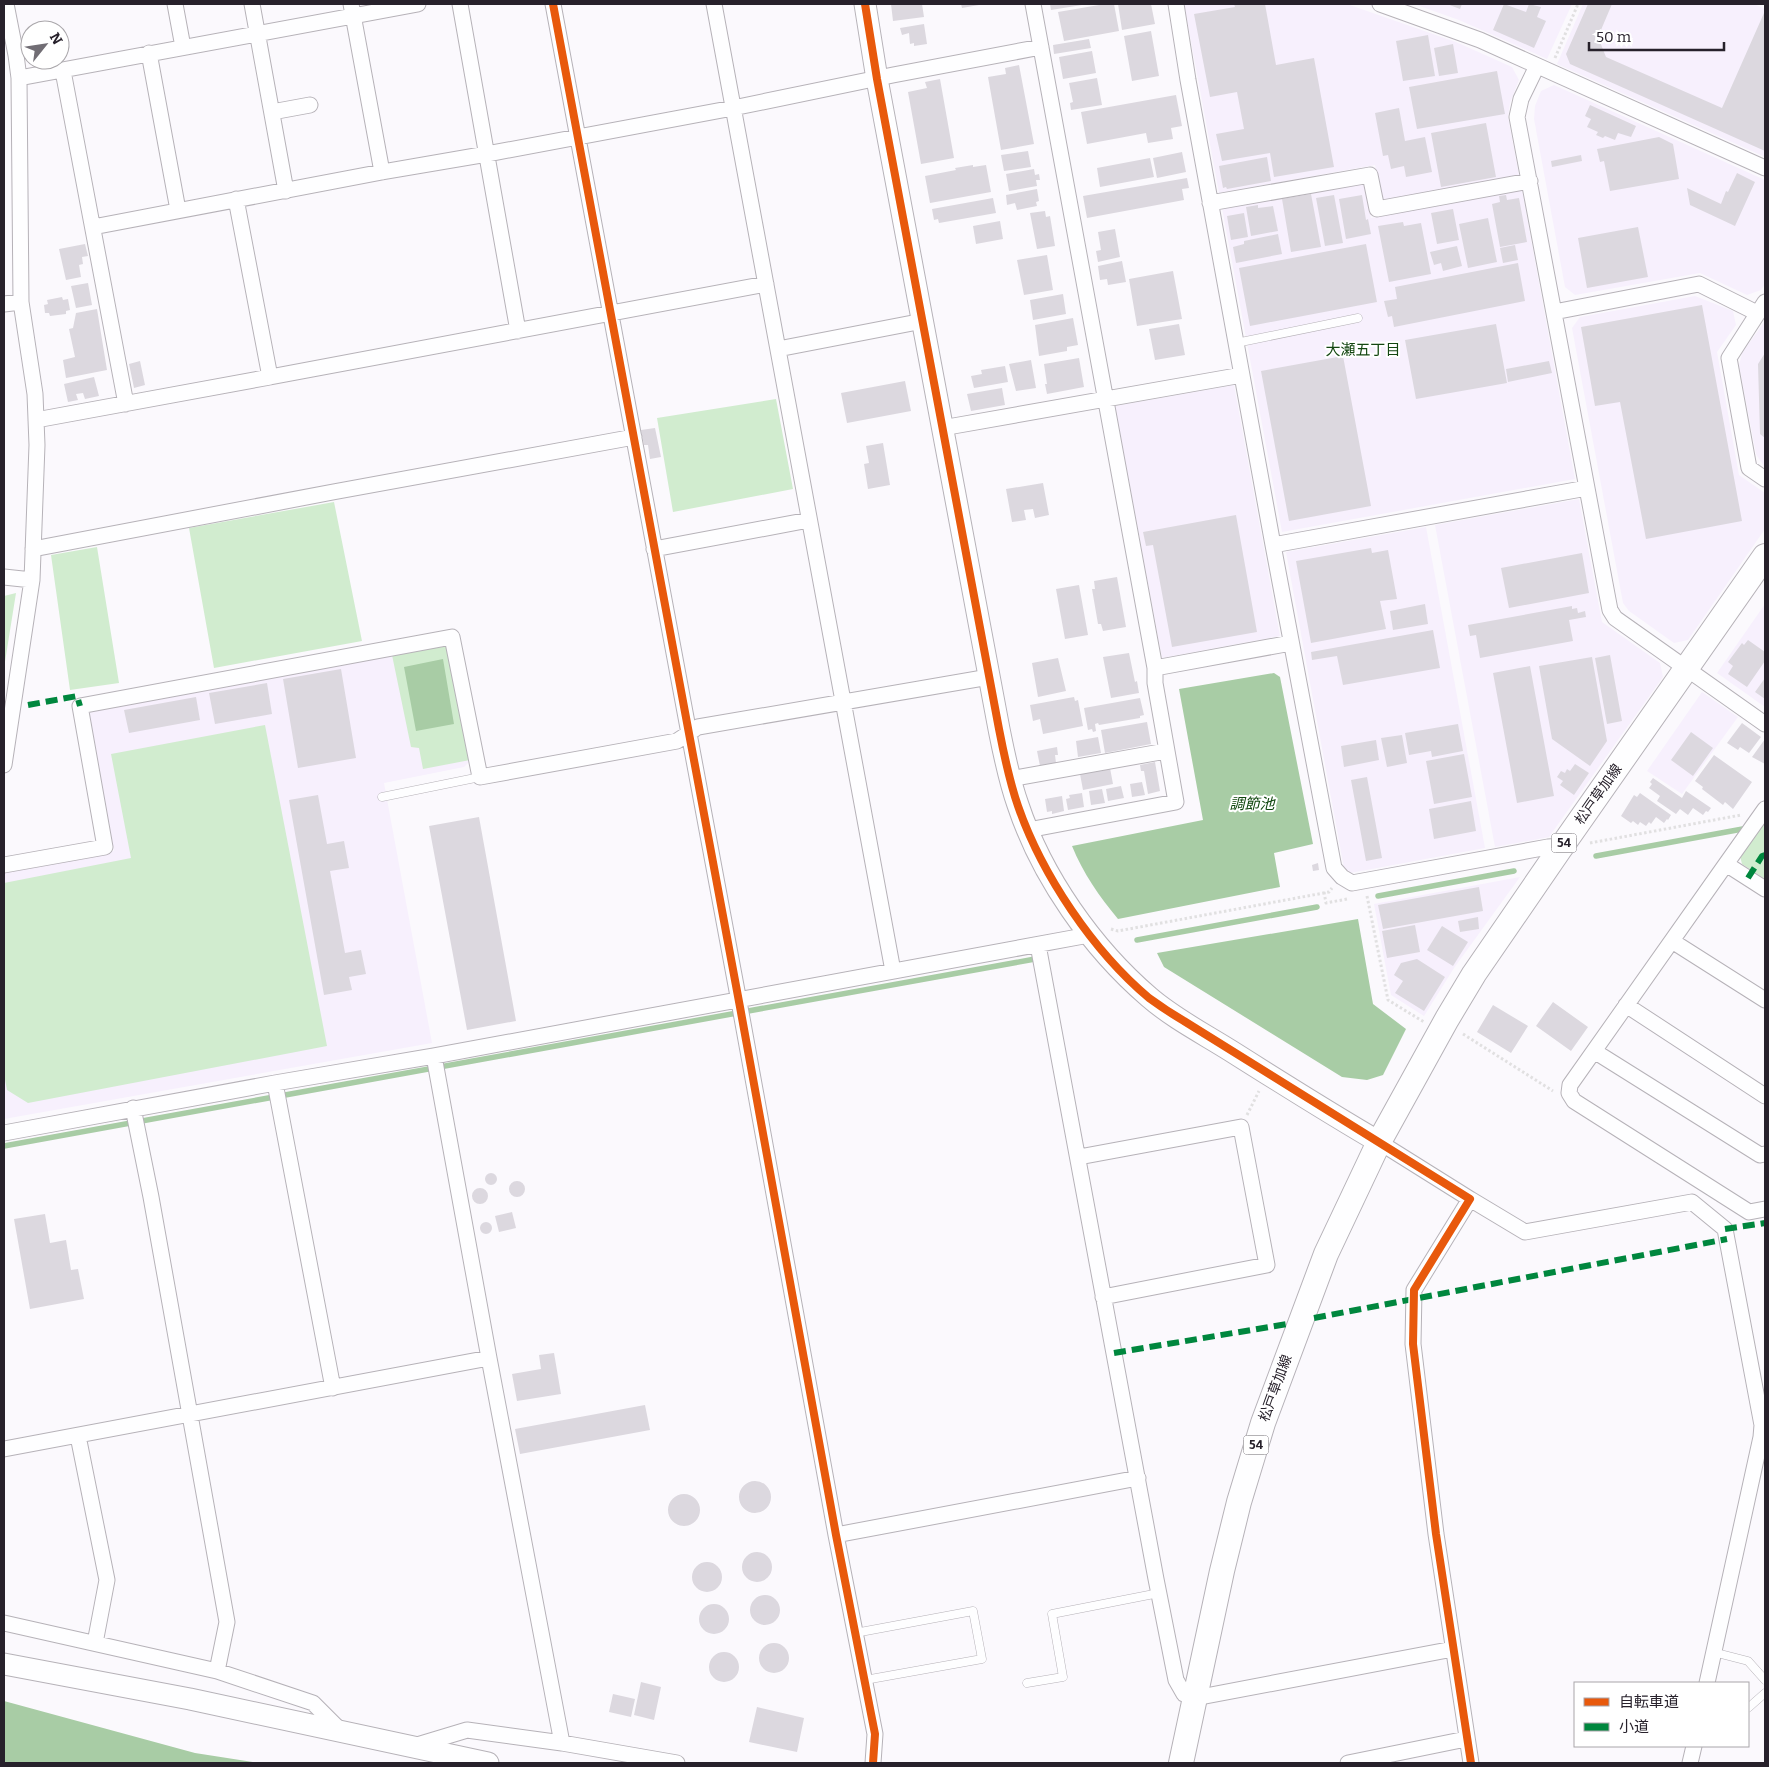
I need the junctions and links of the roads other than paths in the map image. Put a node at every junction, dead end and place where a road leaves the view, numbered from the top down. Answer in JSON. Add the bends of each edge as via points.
{"nodes":[{"id":1,"x":6,"y":4,"type":"edge"},
{"id":2,"x":175,"y":4,"type":"edge"},
{"id":3,"x":252,"y":4,"type":"edge"},
{"id":4,"x":418,"y":4,"type":"edge"},
{"id":5,"x":460,"y":4,"type":"edge"},
{"id":6,"x":553,"y":4,"type":"edge"},
{"id":7,"x":714,"y":4,"type":"edge"},
{"id":8,"x":865,"y":4,"type":"edge"},
{"id":9,"x":1033,"y":4,"type":"edge"},
{"id":10,"x":1176,"y":4,"type":"edge"},
{"id":11,"x":1380,"y":4,"type":"edge"},
{"id":12,"x":352,"y":9,"type":"edge"},
{"id":13,"x":7,"y":23,"type":"edge"},
{"id":14,"x":257,"y":34,"type":"junction"},
{"id":15,"x":182,"y":47,"type":"junction"},
{"id":16,"x":1041,"y":47,"type":"junction"},
{"id":17,"x":149,"y":53,"type":"junction"},
{"id":18,"x":1543,"y":68,"type":"junction"},
{"id":19,"x":63,"y":71,"type":"junction"},
{"id":20,"x":19,"y":78,"type":"junction"},
{"id":21,"x":877,"y":79,"type":"junction"},
{"id":22,"x":310,"y":105,"type":"dead end"},
{"id":23,"x":733,"y":108,"type":"junction"},
{"id":24,"x":272,"y":112,"type":"junction"},
{"id":25,"x":578,"y":136,"type":"junction"},
{"id":26,"x":487,"y":154,"type":"junction"},
{"id":27,"x":1765,"y":168,"type":"edge"},
{"id":28,"x":382,"y":172,"type":"junction"},
{"id":29,"x":1530,"y":181,"type":"junction"},
{"id":30,"x":286,"y":191,"type":"junction"},
{"id":31,"x":236,"y":199,"type":"junction"},
{"id":32,"x":1210,"y":203,"type":"junction"},
{"id":33,"x":178,"y":210,"type":"junction"},
{"id":34,"x":93,"y":227,"type":"junction"},
{"id":35,"x":766,"y":284,"type":"junction"},
{"id":36,"x":21,"y":302,"type":"junction"},
{"id":37,"x":4,"y":304,"type":"edge"},
{"id":38,"x":1761,"y":307,"type":"edge"},
{"id":39,"x":1554,"y":312,"type":"junction"},
{"id":40,"x":610,"y":314,"type":"junction"},
{"id":41,"x":1358,"y":318,"type":"dead end"},
{"id":42,"x":922,"y":321,"type":"junction"},
{"id":43,"x":518,"y":331,"type":"junction"},
{"id":44,"x":1236,"y":343,"type":"junction"},
{"id":45,"x":778,"y":349,"type":"junction"},
{"id":46,"x":1242,"y":374,"type":"junction"},
{"id":47,"x":270,"y":378,"type":"junction"},
{"id":48,"x":1106,"y":398,"type":"junction"},
{"id":49,"x":126,"y":404,"type":"junction"},
{"id":50,"x":36,"y":420,"type":"junction"},
{"id":51,"x":942,"y":428,"type":"junction"},
{"id":52,"x":634,"y":437,"type":"junction"},
{"id":53,"x":1765,"y":479,"type":"edge"},
{"id":54,"x":1586,"y":488,"type":"junction"},
{"id":55,"x":809,"y":520,"type":"junction"},
{"id":56,"x":1273,"y":545,"type":"junction"},
{"id":57,"x":33,"y":549,"type":"junction"},
{"id":58,"x":654,"y":549,"type":"junction"},
{"id":59,"x":1765,"y":556,"type":"edge"},
{"id":60,"x":1765,"y":573,"type":"edge"},
{"id":61,"x":4,"y":577,"type":"edge"},
{"id":62,"x":32,"y":580,"type":"junction"},
{"id":63,"x":1291,"y":643,"type":"junction"},
{"id":64,"x":1155,"y":668,"type":"junction"},
{"id":65,"x":1691,"y":672,"type":"junction"},
{"id":66,"x":989,"y":677,"type":"junction"},
{"id":67,"x":842,"y":702,"type":"junction"},
{"id":68,"x":1765,"y":724,"type":"edge"},
{"id":69,"x":689,"y":733,"type":"junction"},
{"id":70,"x":1166,"y":751,"type":"junction"},
{"id":71,"x":4,"y":764,"type":"edge"},
{"id":72,"x":480,"y":777,"type":"junction"},
{"id":73,"x":1010,"y":779,"type":"junction"},
{"id":74,"x":382,"y":797,"type":"dead end"},
{"id":75,"x":1764,"y":811,"type":"edge"},
{"id":76,"x":1028,"y":830,"type":"junction"},
{"id":77,"x":1574,"y":847,"type":"junction"},
{"id":78,"x":1726,"y":864,"type":"junction"},
{"id":79,"x":4,"y":865,"type":"edge"},
{"id":80,"x":1765,"y":889,"type":"edge"},
{"id":81,"x":1090,"y":936,"type":"junction"},
{"id":82,"x":1672,"y":940,"type":"junction"},
{"id":83,"x":1038,"y":945,"type":"junction"},
{"id":84,"x":893,"y":972,"type":"junction"},
{"id":85,"x":1765,"y":1000,"type":"edge"},
{"id":86,"x":1626,"y":1005,"type":"junction"},
{"id":87,"x":740,"y":1009,"type":"junction"},
{"id":88,"x":1594,"y":1051,"type":"junction"},
{"id":89,"x":434,"y":1056,"type":"junction"},
{"id":90,"x":275,"y":1083,"type":"junction"},
{"id":91,"x":1765,"y":1096,"type":"edge"},
{"id":92,"x":133,"y":1108,"type":"junction"},
{"id":93,"x":4,"y":1133,"type":"edge"},
{"id":94,"x":1380,"y":1142,"type":"junction"},
{"id":95,"x":1765,"y":1154,"type":"edge"},
{"id":96,"x":1079,"y":1158,"type":"junction"},
{"id":97,"x":1470,"y":1199,"type":"junction"},
{"id":98,"x":1765,"y":1209,"type":"edge"},
{"id":99,"x":1103,"y":1297,"type":"junction"},
{"id":100,"x":489,"y":1358,"type":"junction"},
{"id":101,"x":333,"y":1388,"type":"junction"},
{"id":102,"x":189,"y":1414,"type":"junction"},
{"id":103,"x":1764,"y":1425,"type":"edge"},
{"id":104,"x":78,"y":1436,"type":"junction"},
{"id":105,"x":4,"y":1449,"type":"edge"},
{"id":106,"x":1138,"y":1478,"type":"junction"},
{"id":107,"x":836,"y":1535,"type":"junction"},
{"id":108,"x":1159,"y":1593,"type":"junction"},
{"id":109,"x":4,"y":1623,"type":"edge"},
{"id":110,"x":856,"y":1633,"type":"junction"},
{"id":111,"x":94,"y":1643,"type":"junction"},
{"id":112,"x":1453,"y":1649,"type":"junction"},
{"id":113,"x":1713,"y":1652,"type":"junction"},
{"id":114,"x":4,"y":1664,"type":"edge"},
{"id":115,"x":217,"y":1670,"type":"junction"},
{"id":116,"x":865,"y":1680,"type":"junction"},
{"id":117,"x":1765,"y":1680,"type":"edge"},
{"id":118,"x":1707,"y":1682,"type":"edge"},
{"id":119,"x":1027,"y":1683,"type":"dead end"},
{"id":120,"x":1765,"y":1693,"type":"edge"},
{"id":121,"x":1196,"y":1698,"type":"junction"},
{"id":122,"x":1749,"y":1707,"type":"edge"},
{"id":123,"x":340,"y":1730,"type":"junction"},
{"id":124,"x":1466,"y":1739,"type":"junction"},
{"id":125,"x":562,"y":1743,"type":"junction"},
{"id":126,"x":412,"y":1747,"type":"junction"},
{"id":127,"x":1694,"y":1747,"type":"edge"},
{"id":128,"x":488,"y":1763,"type":"edge"},
{"id":129,"x":677,"y":1763,"type":"edge"},
{"id":130,"x":873,"y":1763,"type":"edge"},
{"id":131,"x":1182,"y":1763,"type":"edge"},
{"id":132,"x":1348,"y":1763,"type":"edge"},
{"id":133,"x":1470,"y":1763,"type":"edge"},
{"id":134,"x":1690,"y":1763,"type":"edge"}],
"edges":[{"from":1,"to":13,"type":"street"},
{"from":2,"to":15,"type":"street"},
{"from":3,"to":14,"type":"street"},
{"from":4,"to":12,"type":"street"},
{"from":5,"to":26,"type":"street"},
{"from":6,"to":25,"type":"street"},
{"from":7,"to":23,"type":"street"},
{"from":8,"to":21,"type":"street"},
{"from":9,"to":16,"type":"street"},
{"from":10,"to":32,"type":"street"},
{"from":11,"to":18,"type":"street","via":[[1480,40]]},
{"from":12,"to":14,"type":"street"},
{"from":12,"to":28,"type":"street"},
{"from":13,"to":20,"type":"street"},
{"from":14,"to":15,"type":"street"},
{"from":14,"to":24,"type":"street"},
{"from":15,"to":17,"type":"street"},
{"from":16,"to":21,"type":"street"},
{"from":16,"to":48,"type":"street"},
{"from":17,"to":19,"type":"street"},
{"from":17,"to":33,"type":"street"},
{"from":18,"to":27,"type":"street"},
{"from":18,"to":29,"type":"street","via":[[1521,99],[1518,117]]},
{"from":19,"to":20,"type":"street"},
{"from":19,"to":34,"type":"street"},
{"from":20,"to":36,"type":"street"},
{"from":21,"to":23,"type":"street"},
{"from":21,"to":42,"type":"street"},
{"from":22,"to":24,"type":"street"},
{"from":23,"to":25,"type":"street"},
{"from":23,"to":35,"type":"street"},
{"from":24,"to":30,"type":"street"},
{"from":25,"to":26,"type":"street"},
{"from":25,"to":40,"type":"street"},
{"from":26,"to":28,"type":"street"},
{"from":26,"to":43,"type":"street"},
{"from":28,"to":30,"type":"street"},
{"from":29,"to":32,"type":"street","via":[[1376,209],[1370,175]]},
{"from":29,"to":39,"type":"street"},
{"from":30,"to":31,"type":"street"},
{"from":31,"to":33,"type":"street"},
{"from":31,"to":47,"type":"street"},
{"from":32,"to":44,"type":"street"},
{"from":33,"to":34,"type":"street"},
{"from":34,"to":49,"type":"street"},
{"from":35,"to":40,"type":"street"},
{"from":35,"to":45,"type":"street"},
{"from":36,"to":37,"type":"street"},
{"from":36,"to":50,"type":"street"},
{"from":38,"to":39,"type":"street","via":[[1699,284]]},
{"from":38,"to":53,"type":"street","via":[[1729,358],[1749,468]]},
{"from":39,"to":54,"type":"street"},
{"from":40,"to":43,"type":"street"},
{"from":40,"to":52,"type":"street"},
{"from":41,"to":44,"type":"lane"},
{"from":42,"to":45,"type":"street"},
{"from":42,"to":51,"type":"street"},
{"from":43,"to":47,"type":"street"},
{"from":44,"to":46,"type":"street"},
{"from":45,"to":55,"type":"street"},
{"from":46,"to":48,"type":"street"},
{"from":46,"to":56,"type":"street"},
{"from":47,"to":49,"type":"street"},
{"from":48,"to":51,"type":"street"},
{"from":48,"to":64,"type":"street"},
{"from":49,"to":50,"type":"street"},
{"from":50,"to":57,"type":"street"},
{"from":51,"to":66,"type":"street"},
{"from":52,"to":57,"type":"street"},
{"from":52,"to":58,"type":"street"},
{"from":54,"to":56,"type":"street"},
{"from":54,"to":65,"type":"street","via":[[1610,610],[1615,618]]},
{"from":55,"to":58,"type":"street"},
{"from":55,"to":67,"type":"street"},
{"from":56,"to":63,"type":"street"},
{"from":57,"to":62,"type":"street"},
{"from":58,"to":69,"type":"street"},
{"from":59,"to":65,"type":"main road","name":"松戸草加線","number":"54"},
{"from":60,"to":65,"type":"main road","name":"松戸草加線","number":"54"},
{"from":61,"to":62,"type":"street"},
{"from":62,"to":71,"type":"street"},
{"from":63,"to":64,"type":"street"},
{"from":63,"to":77,"type":"street","via":[[1334,868],[1342,877],[1352,883]]},
{"from":64,"to":70,"type":"street","via":[[1154,683]]},
{"from":65,"to":68,"type":"street"},
{"from":65,"to":77,"type":"main road","name":"松戸草加線","number":"54"},
{"from":66,"to":67,"type":"street"},
{"from":66,"to":73,"type":"street"},
{"from":67,"to":69,"type":"street","via":[[698,727]]},
{"from":67,"to":84,"type":"street"},
{"from":69,"to":72,"type":"street","via":[[677,741]]},
{"from":69,"to":87,"type":"street"},
{"from":70,"to":73,"type":"street"},
{"from":70,"to":76,"type":"street","via":[[1176,802]]},
{"from":72,"to":74,"type":"lane"},
{"from":72,"to":79,"type":"street","via":[[452,637],[80,706],[105,847]]},
{"from":73,"to":76,"type":"street"},
{"from":75,"to":78,"type":"street"},
{"from":76,"to":81,"type":"street","via":[[1063,896]]},
{"from":77,"to":94,"type":"main road","name":"松戸草加線","number":"54","via":[[1474,974]]},
{"from":78,"to":80,"type":"street"},
{"from":78,"to":82,"type":"street"},
{"from":81,"to":83,"type":"street"},
{"from":81,"to":94,"type":"street","via":[[1150,998]]},
{"from":82,"to":85,"type":"street"},
{"from":82,"to":86,"type":"street"},
{"from":83,"to":84,"type":"street"},
{"from":83,"to":96,"type":"street"},
{"from":84,"to":87,"type":"street"},
{"from":86,"to":88,"type":"street"},
{"from":86,"to":91,"type":"street"},
{"from":87,"to":89,"type":"street"},
{"from":87,"to":107,"type":"street"},
{"from":88,"to":95,"type":"street","via":[[1760,1155]]},
{"from":88,"to":98,"type":"street","via":[[1570,1085],[1569,1093],[1574,1102],[1749,1212]]},
{"from":89,"to":90,"type":"street"},
{"from":89,"to":100,"type":"street"},
{"from":90,"to":92,"type":"street"},
{"from":90,"to":101,"type":"street"},
{"from":92,"to":93,"type":"street"},
{"from":92,"to":102,"type":"street"},
{"from":94,"to":97,"type":"street"},
{"from":94,"to":121,"type":"main road","name":"松戸草加線","number":"54","via":[[1326,1254],[1262,1423],[1222,1572]]},
{"from":96,"to":99,"type":"street"},
{"from":96,"to":99,"type":"street","via":[[1241,1127],[1267,1265]]},
{"from":97,"to":103,"type":"street","via":[[1525,1232],[1692,1202],[1726,1230]]},
{"from":97,"to":112,"type":"street","via":[[1414,1290],[1413,1299],[1413,1344]]},
{"from":99,"to":106,"type":"street"},
{"from":100,"to":101,"type":"street"},
{"from":100,"to":125,"type":"street"},
{"from":101,"to":102,"type":"street"},
{"from":102,"to":104,"type":"street"},
{"from":102,"to":115,"type":"street","via":[[227,1622]]},
{"from":103,"to":113,"type":"street"},
{"from":104,"to":105,"type":"street"},
{"from":104,"to":111,"type":"street","via":[[107,1580]]},
{"from":106,"to":107,"type":"street"},
{"from":106,"to":108,"type":"street"},
{"from":107,"to":110,"type":"street"},
{"from":108,"to":119,"type":"lane","via":[[1052,1614],[1063,1676]]},
{"from":108,"to":121,"type":"street","via":[[1176,1680],[1184,1694]]},
{"from":109,"to":111,"type":"street"},
{"from":110,"to":116,"type":"street"},
{"from":110,"to":116,"type":"lane","via":[[973,1611],[982,1659]]},
{"from":111,"to":115,"type":"street"},
{"from":112,"to":121,"type":"street"},
{"from":112,"to":124,"type":"street"},
{"from":113,"to":117,"type":"lane","via":[[1748,1661]]},
{"from":113,"to":118,"type":"street"},
{"from":114,"to":123,"type":"street"},
{"from":115,"to":123,"type":"street","via":[[313,1703]]},
{"from":116,"to":130,"type":"street","via":[[875,1734]]},
{"from":120,"to":122,"type":"lane"},
{"from":121,"to":131,"type":"main road","name":"松戸草加線","number":"54"},
{"from":123,"to":126,"type":"street"},
{"from":124,"to":132,"type":"street"},
{"from":124,"to":133,"type":"street"},
{"from":125,"to":126,"type":"street","via":[[467,1730]]},
{"from":125,"to":129,"type":"street"},
{"from":126,"to":128,"type":"street"},
{"from":127,"to":134,"type":"street"}]}
